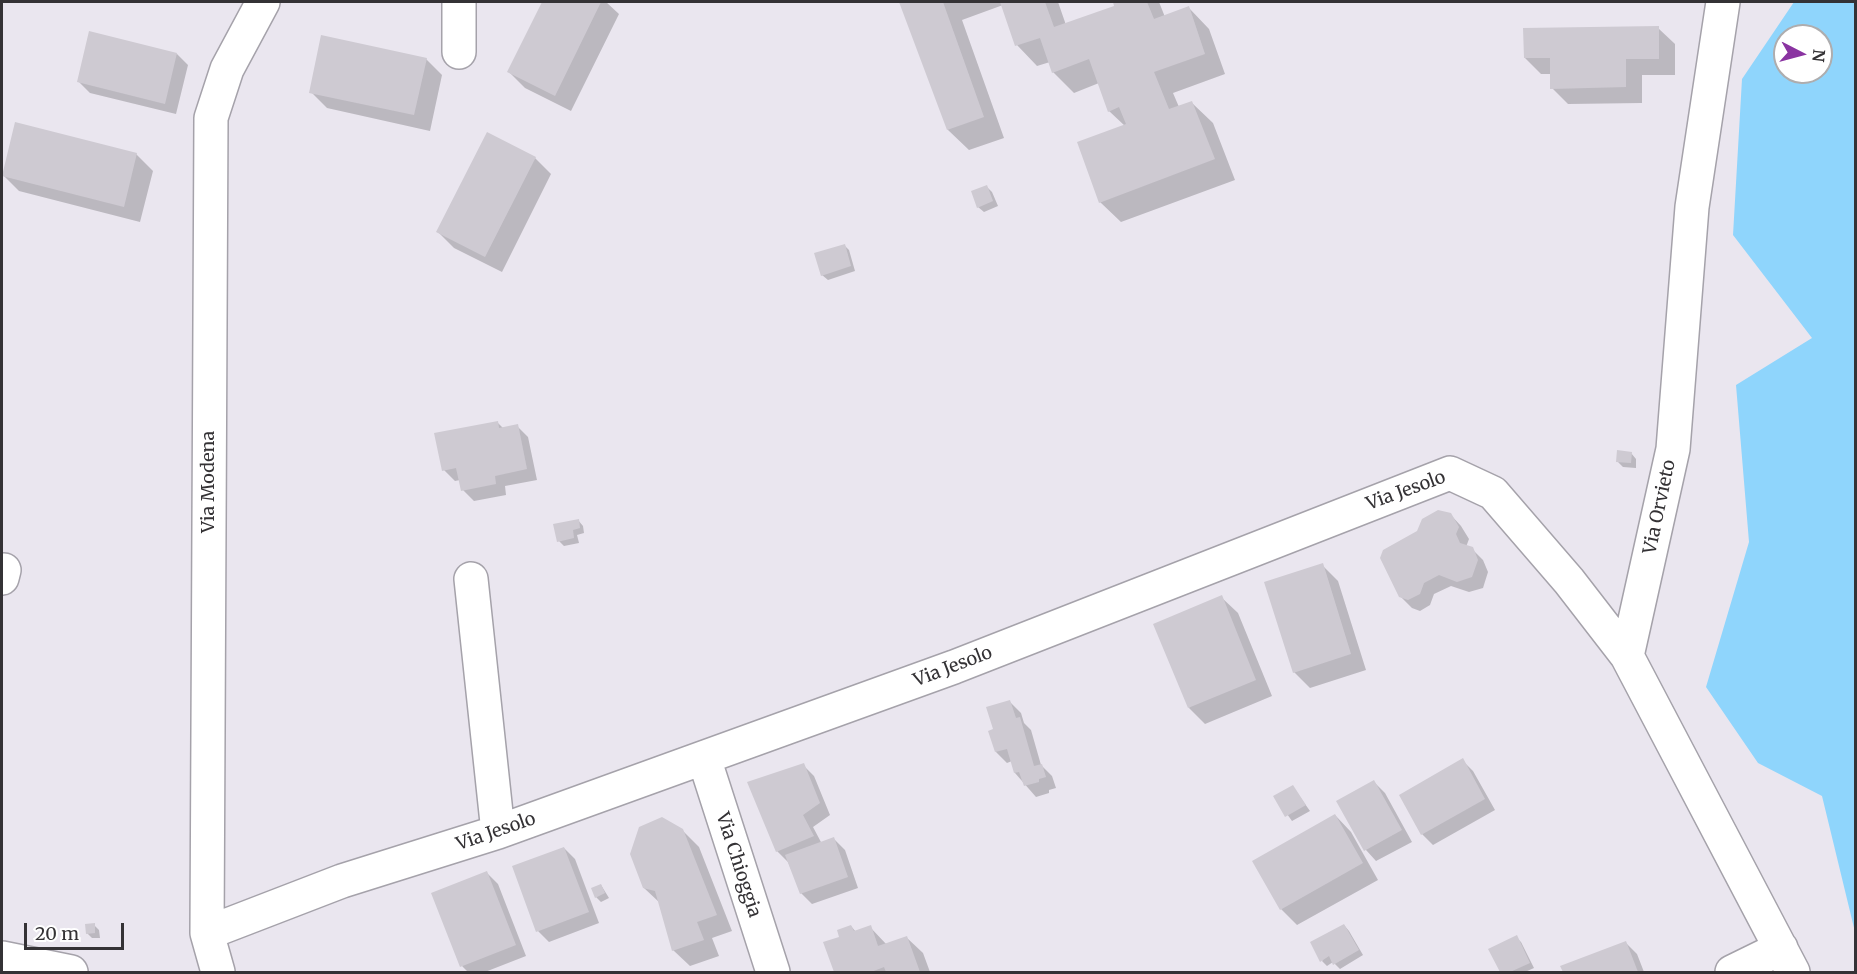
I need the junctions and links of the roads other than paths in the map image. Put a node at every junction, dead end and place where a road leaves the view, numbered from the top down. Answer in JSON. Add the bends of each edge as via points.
{"nodes":[{"id":1,"x":263,"y":2,"type":"edge"},
{"id":2,"x":459,"y":2,"type":"edge"},
{"id":3,"x":1723,"y":2,"type":"edge"},
{"id":4,"x":459,"y":52,"type":"dead end"},
{"id":5,"x":471,"y":579,"type":"dead end"},
{"id":6,"x":1627,"y":656,"type":"junction"},
{"id":7,"x":704,"y":758,"type":"junction"},
{"id":8,"x":498,"y":832,"type":"junction"},
{"id":9,"x":207,"y":933,"type":"junction"},
{"id":10,"x":2,"y":958,"type":"edge"},
{"id":11,"x":1787,"y":960,"type":"edge"},
{"id":12,"x":71,"y":972,"type":"edge"},
{"id":13,"x":218,"y":972,"type":"edge"},
{"id":14,"x":773,"y":972,"type":"edge"},
{"id":15,"x":1732,"y":972,"type":"edge"}],
"edges":[{"from":1,"to":9,"type":"street","name":"Via Modena","via":[[228,69],[211,118]]},
{"from":2,"to":4,"type":"street"},
{"from":3,"to":6,"type":"street","name":"Via Orvieto","via":[[1692,207],[1672,448]]},
{"from":5,"to":8,"type":"street"},
{"from":6,"to":7,"type":"street","name":"Via Jesolo","via":[[1493,493],[1450,473],[954,667]]},
{"from":6,"to":11,"type":"street"},
{"from":7,"to":8,"type":"street","name":"Via Jesolo"},
{"from":7,"to":14,"type":"street","name":"Via Chioggia"},
{"from":8,"to":9,"type":"street","name":"Via Jesolo","via":[[342,881]]},
{"from":9,"to":13,"type":"street","name":"Via Modena"},
{"from":10,"to":12,"type":"street"},
{"from":11,"to":15,"type":"street"}]}
